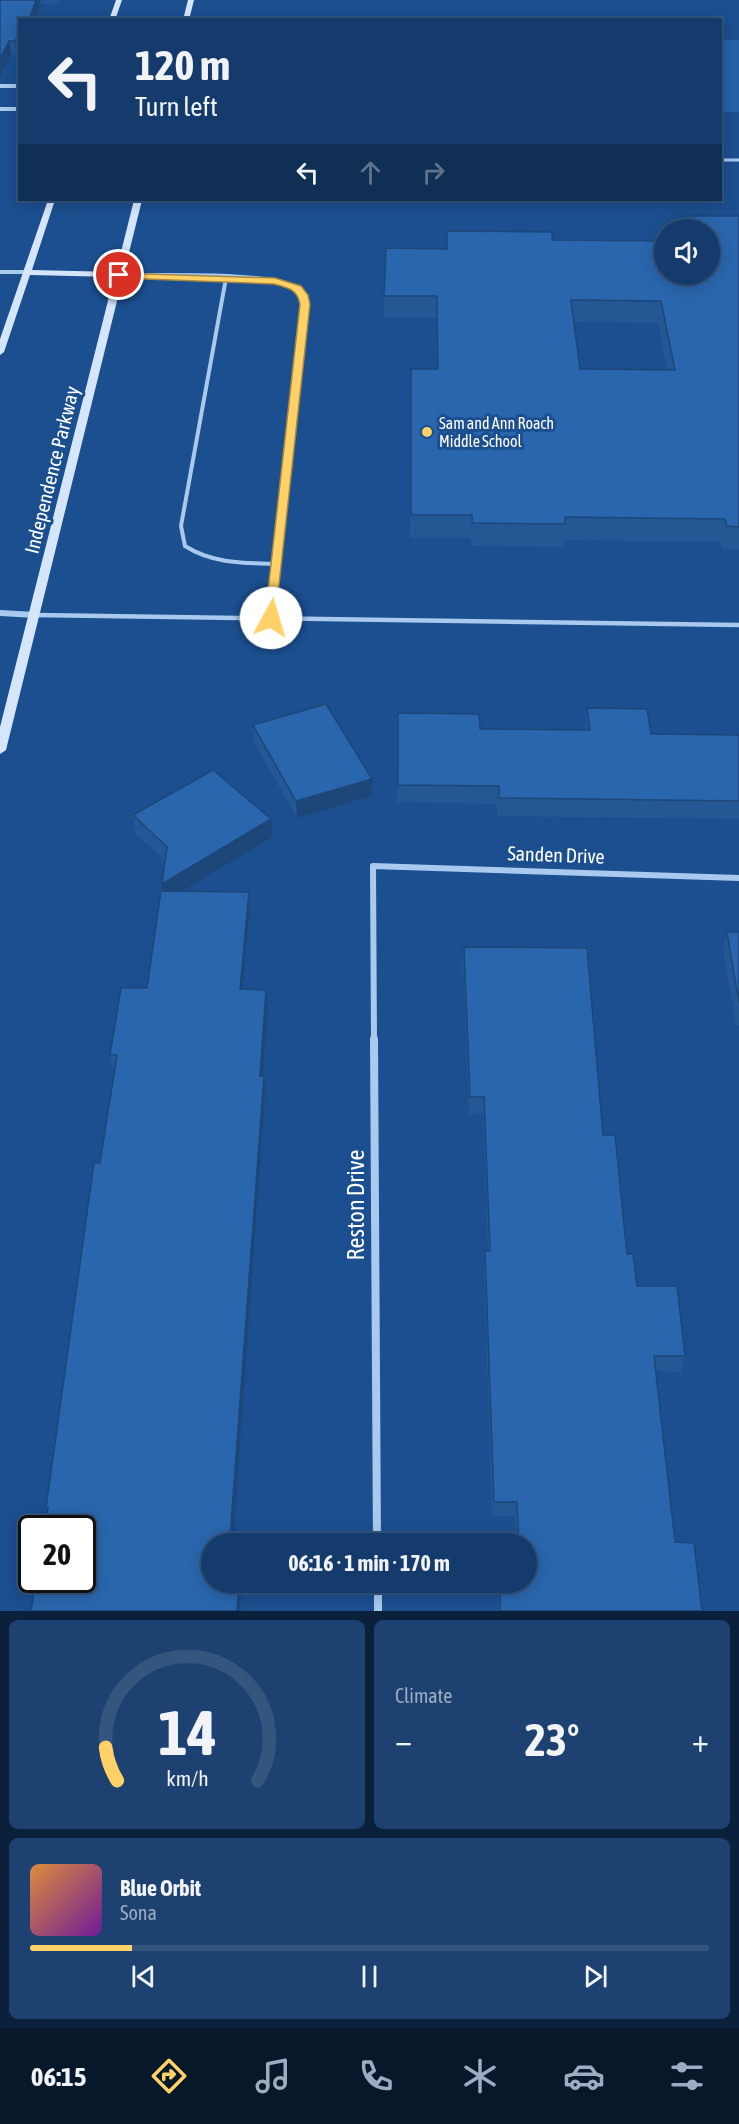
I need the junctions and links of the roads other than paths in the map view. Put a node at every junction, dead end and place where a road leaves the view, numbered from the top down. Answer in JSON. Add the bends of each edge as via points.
{"nodes":[{"id":1,"x":119,"y":0,"type":"edge"},
{"id":2,"x":191,"y":0,"type":"edge"},
{"id":3,"x":113,"y":18,"type":"edge"},
{"id":4,"x":186,"y":18,"type":"edge"},
{"id":5,"x":0,"y":86,"type":"edge"},
{"id":6,"x":18,"y":86,"type":"edge"},
{"id":7,"x":0,"y":109,"type":"edge"},
{"id":8,"x":18,"y":109,"type":"edge"},
{"id":9,"x":722,"y":160,"type":"edge"},
{"id":10,"x":739,"y":160,"type":"edge"},
{"id":11,"x":51,"y":201,"type":"edge"},
{"id":12,"x":138,"y":201,"type":"edge"},
{"id":13,"x":0,"y":272,"type":"edge"},
{"id":14,"x":27,"y":272,"type":"junction"},
{"id":15,"x":119,"y":275,"type":"junction"},
{"id":16,"x":226,"y":278,"type":"junction"},
{"id":17,"x":0,"y":352,"type":"edge"},
{"id":18,"x":277,"y":564,"type":"junction"},
{"id":19,"x":0,"y":613,"type":"edge"},
{"id":20,"x":34,"y":615,"type":"junction"},
{"id":21,"x":271,"y":618,"type":"junction"},
{"id":22,"x":739,"y":625,"type":"edge"},
{"id":23,"x":0,"y":750,"type":"edge"},
{"id":24,"x":373,"y":866,"type":"joint"},
{"id":25,"x":739,"y":878,"type":"edge"},
{"id":26,"x":377,"y":1533,"type":"edge"},
{"id":27,"x":378,"y":1593,"type":"edge"},
{"id":28,"x":378,"y":1611,"type":"edge"}],
"edges":[{"from":1,"to":3,"type":"main road"},
{"from":2,"to":4,"type":"main road"},
{"from":5,"to":6,"type":"street"},
{"from":7,"to":8,"type":"street"},
{"from":9,"to":10,"type":"lane"},
{"from":11,"to":14,"type":"main road"},
{"from":12,"to":15,"type":"main road","name":"Independence Parkway"},
{"from":13,"to":14,"type":"lane"},
{"from":14,"to":15,"type":"main road"},
{"from":14,"to":17,"type":"main road"},
{"from":15,"to":16,"type":"lane"},
{"from":15,"to":20,"type":"main road","name":"Independence Parkway"},
{"from":16,"to":18,"type":"lane","via":[[288,284],[297,288],[305,300]]},
{"from":16,"to":18,"type":"lane","via":[[181,526],[185,546],[197,555],[214,561]]},
{"from":18,"to":21,"type":"lane"},
{"from":19,"to":20,"type":"street"},
{"from":20,"to":21,"type":"lane"},
{"from":20,"to":23,"type":"main road","name":"Independence Parkway"},
{"from":21,"to":22,"type":"lane"},
{"from":24,"to":25,"type":"street","name":"Sanden Drive"},
{"from":24,"to":26,"type":"street","name":"Reston Drive"},
{"from":27,"to":28,"type":"street"}]}
